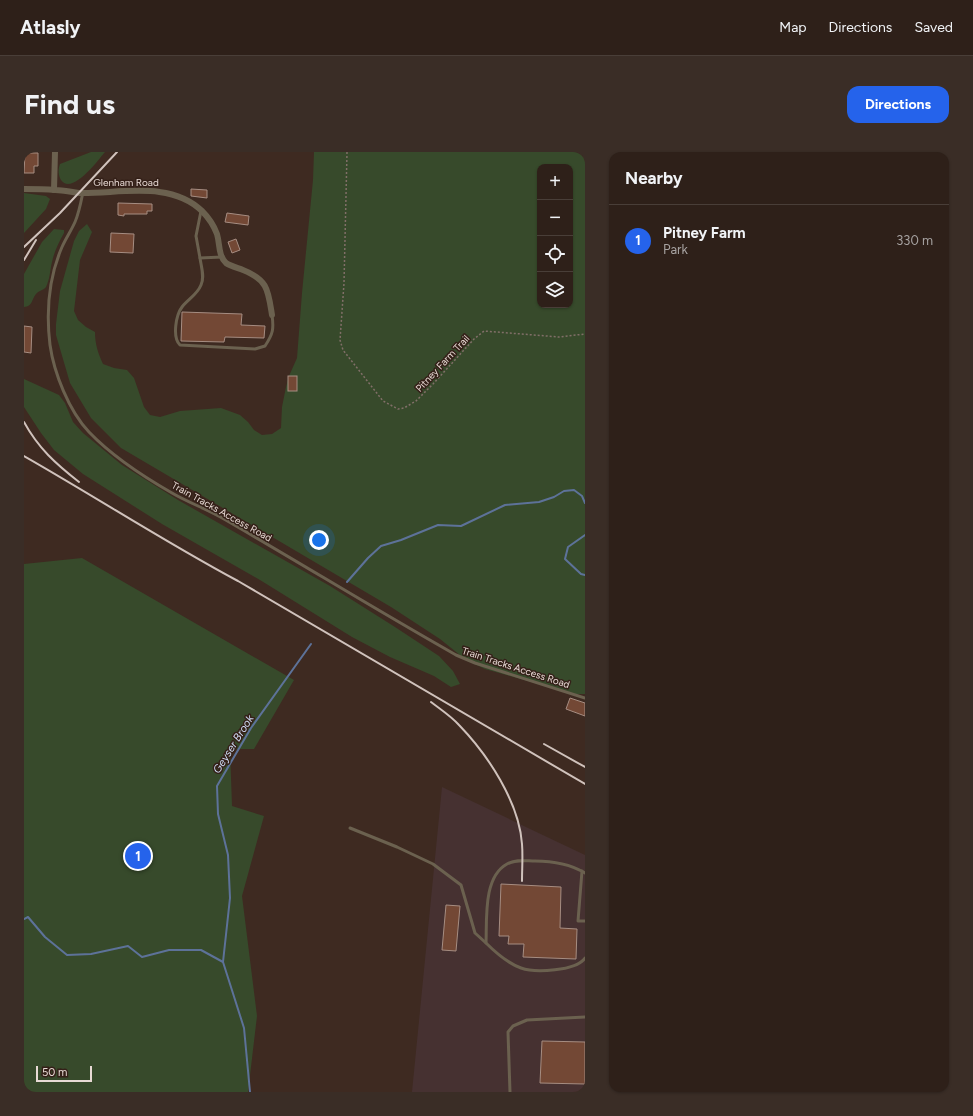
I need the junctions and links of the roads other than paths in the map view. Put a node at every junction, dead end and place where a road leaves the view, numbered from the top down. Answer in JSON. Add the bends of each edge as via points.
{"nodes":[{"id":1,"x":55,"y":152,"type":"edge"},
{"id":2,"x":24,"y":189,"type":"edge"},
{"id":3,"x":54,"y":190,"type":"junction"},
{"id":4,"x":81,"y":192,"type":"junction"},
{"id":5,"x":201,"y":210,"type":"junction"},
{"id":6,"x":222,"y":257,"type":"junction"},
{"id":7,"x":200,"y":258,"type":"junction"},
{"id":8,"x":272,"y":315,"type":"joint"},
{"id":9,"x":585,"y":698,"type":"edge"},
{"id":10,"x":350,"y":828,"type":"dead end"},
{"id":11,"x":584,"y":872,"type":"edge"},
{"id":12,"x":585,"y":921,"type":"edge"},
{"id":13,"x":486,"y":943,"type":"junction"},
{"id":14,"x":585,"y":958,"type":"edge"},
{"id":15,"x":585,"y":1017,"type":"edge"},
{"id":16,"x":510,"y":1092,"type":"edge"}],
"edges":[{"from":1,"to":3,"type":"street"},
{"from":2,"to":3,"type":"street"},
{"from":3,"to":4,"type":"street","name":"Glenham Road"},
{"from":4,"to":5,"type":"street","name":"Glenham Road","via":[[164,192],[181,197]]},
{"from":4,"to":9,"type":"lane","name":"Train Tracks Access Road","via":[[76,221],[62,248],[52,278],[48,315],[50,346],[55,368],[63,390],[80,422],[89,433],[132,467],[172,493],[220,517],[456,655]]},
{"from":5,"to":6,"type":"street","name":"Glenham Road","via":[[217,234]]},
{"from":5,"to":7,"type":"lane","via":[[196,236]]},
{"from":6,"to":7,"type":"lane"},
{"from":6,"to":8,"type":"street","via":[[227,264],[262,280],[267,289]]},
{"from":7,"to":8,"type":"lane","via":[[203,275],[201,285],[181,308],[177,320],[175,336],[180,345],[255,349],[265,346],[274,327]]},
{"from":10,"to":13,"type":"lane","via":[[433,864],[461,885],[475,933]]},
{"from":11,"to":12,"type":"lane","via":[[578,921]]},
{"from":11,"to":13,"type":"lane","via":[[573,866],[548,861],[518,861],[507,864],[496,874],[488,892]]},
{"from":13,"to":14,"type":"lane","via":[[501,958],[521,968],[549,971],[574,967]]},
{"from":15,"to":16,"type":"lane","via":[[527,1020],[513,1026],[508,1032]]}]}
